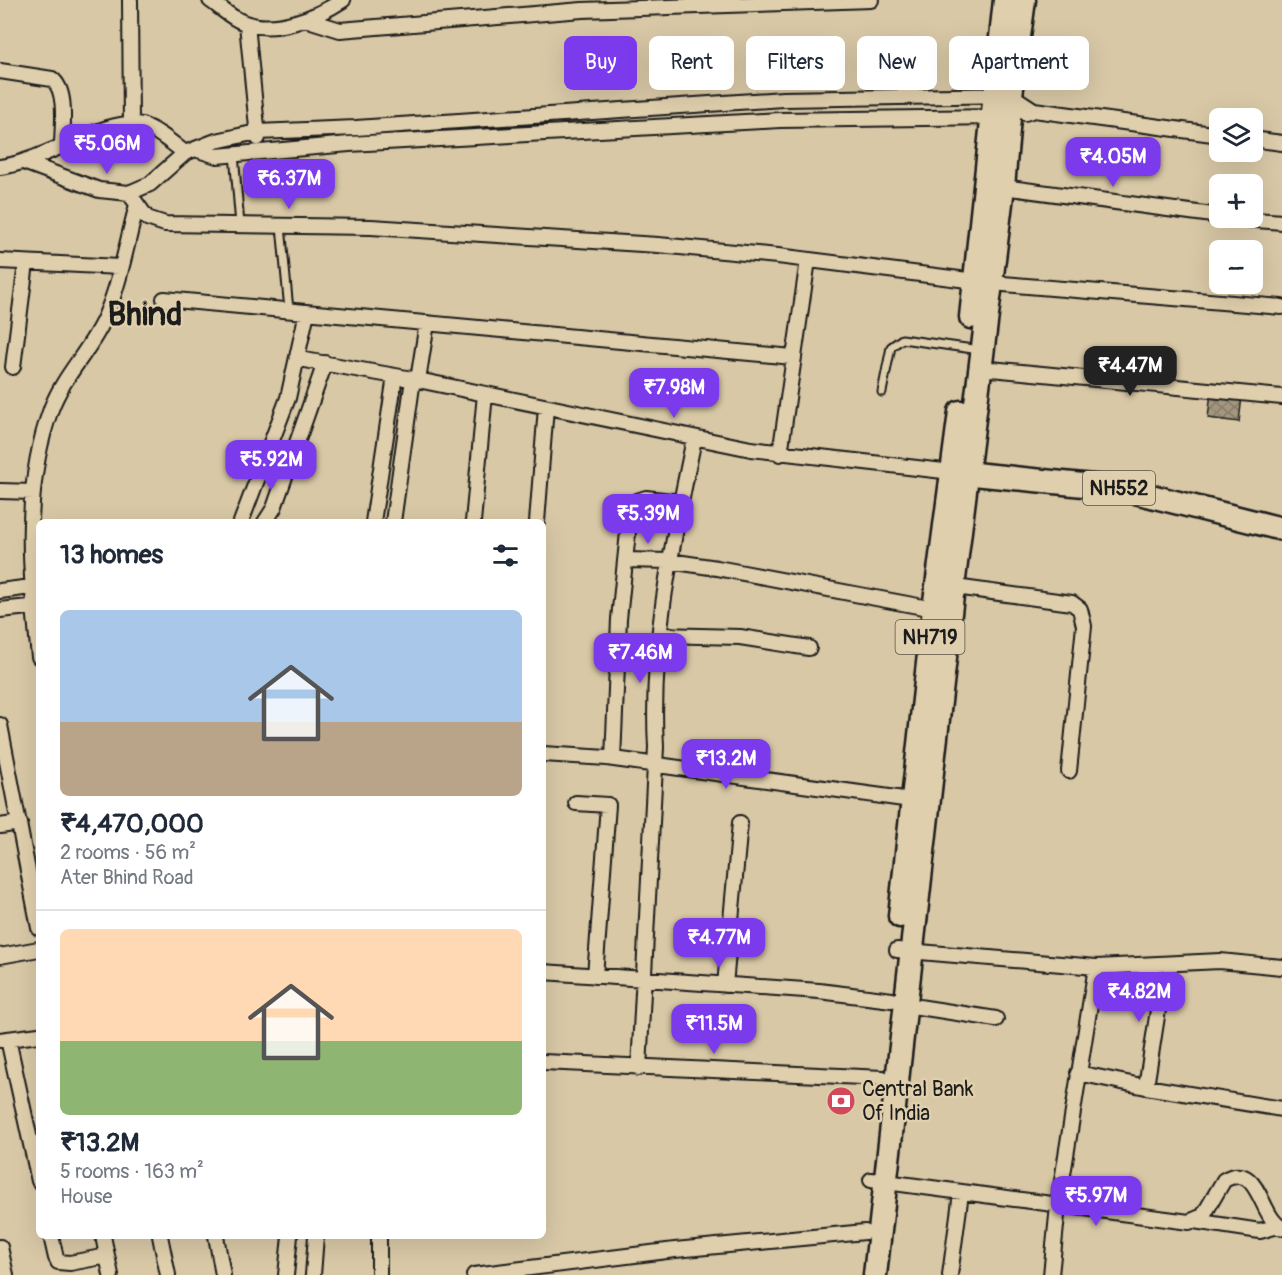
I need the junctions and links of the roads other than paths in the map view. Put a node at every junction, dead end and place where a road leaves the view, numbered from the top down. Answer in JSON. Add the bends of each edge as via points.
{"nodes":[{"id":1,"x":130,"y":0,"type":"edge"},
{"id":2,"x":210,"y":0,"type":"edge"},
{"id":3,"x":344,"y":0,"type":"edge"},
{"id":4,"x":871,"y":0,"type":"edge"},
{"id":5,"x":1005,"y":0,"type":"edge"},
{"id":6,"x":1024,"y":0,"type":"edge"},
{"id":7,"x":305,"y":19,"type":"junction"},
{"id":8,"x":247,"y":24,"type":"junction"},
{"id":9,"x":0,"y":71,"type":"edge"},
{"id":10,"x":1001,"y":106,"type":"junction"},
{"id":11,"x":1034,"y":110,"type":"junction"},
{"id":12,"x":131,"y":123,"type":"junction"},
{"id":13,"x":257,"y":132,"type":"junction"},
{"id":14,"x":1209,"y":134,"type":"edge"},
{"id":15,"x":1263,"y":140,"type":"edge"},
{"id":16,"x":1282,"y":143,"type":"edge"},
{"id":17,"x":62,"y":147,"type":"junction"},
{"id":18,"x":191,"y":151,"type":"junction"},
{"id":19,"x":259,"y":152,"type":"junction"},
{"id":20,"x":234,"y":154,"type":"junction"},
{"id":21,"x":26,"y":163,"type":"junction"},
{"id":22,"x":0,"y":167,"type":"edge"},
{"id":23,"x":1003,"y":187,"type":"junction"},
{"id":24,"x":129,"y":193,"type":"junction"},
{"id":25,"x":137,"y":205,"type":"junction"},
{"id":26,"x":1209,"y":215,"type":"edge"},
{"id":27,"x":1263,"y":221,"type":"edge"},
{"id":28,"x":1282,"y":222,"type":"edge"},
{"id":29,"x":240,"y":225,"type":"junction"},
{"id":30,"x":281,"y":226,"type":"junction"},
{"id":31,"x":808,"y":260,"type":"junction"},
{"id":32,"x":0,"y":261,"type":"edge"},
{"id":33,"x":26,"y":263,"type":"junction"},
{"id":34,"x":120,"y":267,"type":"junction"},
{"id":35,"x":983,"y":282,"type":"junction"},
{"id":36,"x":164,"y":299,"type":"dead end"},
{"id":37,"x":1282,"y":307,"type":"edge"},
{"id":38,"x":289,"y":310,"type":"junction"},
{"id":39,"x":317,"y":313,"type":"junction"},
{"id":40,"x":427,"y":323,"type":"junction"},
{"id":41,"x":977,"y":356,"type":"junction"},
{"id":42,"x":793,"y":357,"type":"junction"},
{"id":43,"x":312,"y":361,"type":"junction"},
{"id":44,"x":13,"y":367,"type":"dead end"},
{"id":45,"x":394,"y":376,"type":"junction"},
{"id":46,"x":416,"y":380,"type":"junction"},
{"id":47,"x":882,"y":392,"type":"dead end"},
{"id":48,"x":485,"y":394,"type":"junction"},
{"id":49,"x":1282,"y":397,"type":"edge"},
{"id":50,"x":546,"y":407,"type":"junction"},
{"id":51,"x":289,"y":430,"type":"junction"},
{"id":52,"x":694,"y":439,"type":"junction"},
{"id":53,"x":780,"y":454,"type":"junction"},
{"id":54,"x":960,"y":472,"type":"junction"},
{"id":55,"x":0,"y":491,"type":"edge"},
{"id":56,"x":33,"y":492,"type":"junction"},
{"id":57,"x":681,"y":502,"type":"junction"},
{"id":58,"x":241,"y":519,"type":"edge"},
{"id":59,"x":267,"y":519,"type":"edge"},
{"id":60,"x":373,"y":519,"type":"edge"},
{"id":61,"x":393,"y":519,"type":"edge"},
{"id":62,"x":473,"y":519,"type":"edge"},
{"id":63,"x":537,"y":519,"type":"edge"},
{"id":64,"x":1282,"y":529,"type":"edge"},
{"id":65,"x":625,"y":560,"type":"junction"},
{"id":66,"x":669,"y":561,"type":"junction"},
{"id":67,"x":945,"y":586,"type":"junction"},
{"id":68,"x":0,"y":591,"type":"edge"},
{"id":69,"x":35,"y":596,"type":"edge"},
{"id":70,"x":0,"y":610,"type":"edge"},
{"id":71,"x":36,"y":611,"type":"edge"},
{"id":72,"x":942,"y":611,"type":"junction"},
{"id":73,"x":658,"y":635,"type":"junction"},
{"id":74,"x":809,"y":648,"type":"dead end"},
{"id":75,"x":0,"y":725,"type":"edge"},
{"id":76,"x":546,"y":754,"type":"edge"},
{"id":77,"x":613,"y":759,"type":"junction"},
{"id":78,"x":655,"y":765,"type":"junction"},
{"id":79,"x":1069,"y":771,"type":"dead end"},
{"id":80,"x":912,"y":800,"type":"junction"},
{"id":81,"x":576,"y":803,"type":"dead end"},
{"id":82,"x":20,"y":823,"type":"junction"},
{"id":83,"x":740,"y":823,"type":"dead end"},
{"id":84,"x":0,"y":826,"type":"edge"},
{"id":85,"x":36,"y":911,"type":"edge"},
{"id":86,"x":36,"y":950,"type":"edge"},
{"id":87,"x":904,"y":951,"type":"junction"},
{"id":88,"x":0,"y":956,"type":"edge"},
{"id":89,"x":1165,"y":964,"type":"junction"},
{"id":90,"x":1096,"y":967,"type":"junction"},
{"id":91,"x":1282,"y":967,"type":"edge"},
{"id":92,"x":546,"y":972,"type":"edge"},
{"id":93,"x":595,"y":976,"type":"junction"},
{"id":94,"x":643,"y":980,"type":"junction"},
{"id":95,"x":725,"y":985,"type":"junction"},
{"id":96,"x":899,"y":1002,"type":"junction"},
{"id":97,"x":996,"y":1019,"type":"dead end"},
{"id":98,"x":36,"y":1035,"type":"edge"},
{"id":99,"x":4,"y":1040,"type":"edge"},
{"id":100,"x":546,"y":1062,"type":"edge"},
{"id":101,"x":639,"y":1068,"type":"junction"},
{"id":102,"x":1078,"y":1073,"type":"junction"},
{"id":103,"x":883,"y":1078,"type":"junction"},
{"id":104,"x":1146,"y":1087,"type":"junction"},
{"id":105,"x":1282,"y":1109,"type":"edge"},
{"id":106,"x":36,"y":1169,"type":"edge"},
{"id":107,"x":878,"y":1182,"type":"junction"},
{"id":108,"x":961,"y":1193,"type":"junction"},
{"id":109,"x":1058,"y":1206,"type":"junction"},
{"id":110,"x":1194,"y":1221,"type":"junction"},
{"id":111,"x":1280,"y":1227,"type":"edge"},
{"id":112,"x":865,"y":1232,"type":"junction"},
{"id":113,"x":52,"y":1239,"type":"edge"},
{"id":114,"x":104,"y":1239,"type":"edge"},
{"id":115,"x":161,"y":1239,"type":"edge"},
{"id":116,"x":217,"y":1239,"type":"edge"},
{"id":117,"x":290,"y":1239,"type":"edge"},
{"id":118,"x":316,"y":1239,"type":"edge"},
{"id":119,"x":379,"y":1239,"type":"edge"},
{"id":120,"x":0,"y":1247,"type":"edge"},
{"id":121,"x":107,"y":1256,"type":"junction"},
{"id":122,"x":6,"y":1275,"type":"edge"},
{"id":123,"x":111,"y":1275,"type":"edge"},
{"id":124,"x":168,"y":1275,"type":"edge"},
{"id":125,"x":223,"y":1275,"type":"edge"},
{"id":126,"x":286,"y":1275,"type":"edge"},
{"id":127,"x":313,"y":1275,"type":"edge"},
{"id":128,"x":379,"y":1275,"type":"edge"},
{"id":129,"x":474,"y":1275,"type":"edge"},
{"id":130,"x":860,"y":1275,"type":"edge"},
{"id":131,"x":875,"y":1275,"type":"edge"},
{"id":132,"x":950,"y":1275,"type":"edge"},
{"id":133,"x":1051,"y":1275,"type":"edge"}],
"edges":[{"from":1,"to":12,"type":"street"},
{"from":2,"to":8,"type":"street"},
{"from":3,"to":7,"type":"street"},
{"from":4,"to":7,"type":"street","via":[[582,10],[340,30]]},
{"from":5,"to":10,"type":"highway","number":"NH719"},
{"from":6,"to":10,"type":"highway","number":"NH719"},
{"from":7,"to":8,"type":"street","via":[[273,26]]},
{"from":8,"to":13,"type":"street"},
{"from":9,"to":17,"type":"street","via":[[57,83],[61,95]]},
{"from":10,"to":11,"type":"street"},
{"from":10,"to":11,"type":"street"},
{"from":10,"to":13,"type":"street","via":[[783,99]]},
{"from":10,"to":19,"type":"street"},
{"from":10,"to":23,"type":"highway","number":"NH719"},
{"from":10,"to":35,"type":"highway","number":"NH719"},
{"from":11,"to":14,"type":"street"},
{"from":12,"to":17,"type":"street","via":[[109,127]]},
{"from":12,"to":18,"type":"street"},
{"from":13,"to":18,"type":"street"},
{"from":13,"to":19,"type":"street"},
{"from":15,"to":16,"type":"street"},
{"from":17,"to":21,"type":"street"},
{"from":18,"to":20,"type":"street","via":[[217,156]]},
{"from":18,"to":24,"type":"street","via":[[150,184]]},
{"from":19,"to":20,"type":"street"},
{"from":20,"to":29,"type":"lane"},
{"from":21,"to":22,"type":"street"},
{"from":21,"to":24,"type":"street","via":[[99,190]]},
{"from":23,"to":26,"type":"street"},
{"from":23,"to":35,"type":"highway","number":"NH719"},
{"from":24,"to":25,"type":"street"},
{"from":25,"to":29,"type":"street","via":[[155,223]]},
{"from":25,"to":34,"type":"street"},
{"from":27,"to":28,"type":"street"},
{"from":29,"to":30,"type":"street"},
{"from":30,"to":31,"type":"street","via":[[345,226],[636,243]]},
{"from":30,"to":38,"type":"lane"},
{"from":31,"to":35,"type":"street"},
{"from":31,"to":42,"type":"street"},
{"from":32,"to":33,"type":"street"},
{"from":33,"to":34,"type":"street"},
{"from":33,"to":44,"type":"street"},
{"from":34,"to":56,"type":"street","via":[[106,315],[51,408]]},
{"from":35,"to":37,"type":"street"},
{"from":35,"to":41,"type":"highway","number":"NH719"},
{"from":36,"to":38,"type":"street"},
{"from":38,"to":39,"type":"street"},
{"from":39,"to":40,"type":"street"},
{"from":39,"to":43,"type":"street"},
{"from":40,"to":42,"type":"street"},
{"from":40,"to":46,"type":"street"},
{"from":41,"to":47,"type":"lane","via":[[908,338],[895,342]]},
{"from":41,"to":49,"type":"street"},
{"from":41,"to":54,"type":"highway","number":"NH719"},
{"from":42,"to":53,"type":"street"},
{"from":43,"to":45,"type":"street"},
{"from":43,"to":51,"type":"street"},
{"from":43,"to":51,"type":"street"},
{"from":45,"to":46,"type":"street"},
{"from":45,"to":60,"type":"street"},
{"from":46,"to":48,"type":"street"},
{"from":46,"to":61,"type":"street"},
{"from":48,"to":50,"type":"street"},
{"from":48,"to":62,"type":"street"},
{"from":50,"to":52,"type":"street"},
{"from":50,"to":63,"type":"street"},
{"from":51,"to":58,"type":"street"},
{"from":51,"to":59,"type":"street","via":[[274,508]]},
{"from":52,"to":53,"type":"street"},
{"from":52,"to":57,"type":"street"},
{"from":53,"to":54,"type":"street"},
{"from":54,"to":64,"type":"highway","number":"NH552","via":[[1123,489]]},
{"from":54,"to":67,"type":"highway","number":"NH719"},
{"from":55,"to":56,"type":"street"},
{"from":56,"to":69,"type":"street","via":[[30,542]]},
{"from":57,"to":65,"type":"street","via":[[646,498],[634,502]]},
{"from":57,"to":66,"type":"street"},
{"from":65,"to":66,"type":"street"},
{"from":65,"to":77,"type":"street"},
{"from":66,"to":72,"type":"street"},
{"from":66,"to":73,"type":"street"},
{"from":67,"to":72,"type":"highway","number":"NH719"},
{"from":67,"to":79,"type":"street","via":[[1072,603],[1080,609],[1084,626]]},
{"from":68,"to":69,"type":"street"},
{"from":69,"to":70,"type":"street"},
{"from":69,"to":71,"type":"street"},
{"from":72,"to":80,"type":"highway","number":"NH719"},
{"from":72,"to":87,"type":"highway","number":"NH719"},
{"from":73,"to":74,"type":"street","via":[[740,636]]},
{"from":73,"to":78,"type":"street"},
{"from":75,"to":82,"type":"street"},
{"from":76,"to":77,"type":"street"},
{"from":77,"to":78,"type":"street"},
{"from":78,"to":80,"type":"street"},
{"from":78,"to":94,"type":"street"},
{"from":80,"to":87,"type":"highway","number":"NH719"},
{"from":81,"to":93,"type":"street","via":[[608,806]]},
{"from":82,"to":84,"type":"street"},
{"from":82,"to":85,"type":"street"},
{"from":83,"to":95,"type":"street"},
{"from":86,"to":88,"type":"street"},
{"from":87,"to":90,"type":"street"},
{"from":87,"to":96,"type":"highway","number":"NH719"},
{"from":89,"to":90,"type":"street"},
{"from":89,"to":91,"type":"street","via":[[1220,961]]},
{"from":89,"to":104,"type":"street"},
{"from":90,"to":102,"type":"street"},
{"from":92,"to":93,"type":"street"},
{"from":93,"to":94,"type":"street"},
{"from":94,"to":95,"type":"street"},
{"from":94,"to":101,"type":"street"},
{"from":95,"to":96,"type":"street"},
{"from":96,"to":97,"type":"street"},
{"from":96,"to":103,"type":"highway","number":"NH719"},
{"from":96,"to":107,"type":"highway","number":"NH719"},
{"from":98,"to":99,"type":"street"},
{"from":99,"to":106,"type":"street"},
{"from":100,"to":101,"type":"street"},
{"from":101,"to":103,"type":"street"},
{"from":102,"to":104,"type":"street"},
{"from":102,"to":109,"type":"street"},
{"from":103,"to":107,"type":"highway","number":"NH719"},
{"from":104,"to":105,"type":"street"},
{"from":107,"to":108,"type":"street"},
{"from":107,"to":112,"type":"highway","number":"NH719"},
{"from":107,"to":131,"type":"highway","number":"NH719"},
{"from":108,"to":109,"type":"street"},
{"from":108,"to":132,"type":"street"},
{"from":109,"to":110,"type":"street"},
{"from":109,"to":133,"type":"street"},
{"from":110,"to":111,"type":"street","via":[[1260,1231]]},
{"from":110,"to":111,"type":"street","via":[[1203,1216],[1220,1184],[1237,1176],[1248,1178],[1255,1185],[1267,1212]]},
{"from":112,"to":129,"type":"street"},
{"from":112,"to":130,"type":"highway","number":"NH719"},
{"from":113,"to":121,"type":"street","via":[[57,1260],[70,1263]]},
{"from":114,"to":121,"type":"street"},
{"from":115,"to":124,"type":"street"},
{"from":116,"to":125,"type":"street"},
{"from":117,"to":126,"type":"street"},
{"from":118,"to":127,"type":"street"},
{"from":119,"to":128,"type":"street"},
{"from":120,"to":122,"type":"street"},
{"from":121,"to":123,"type":"street"}]}
